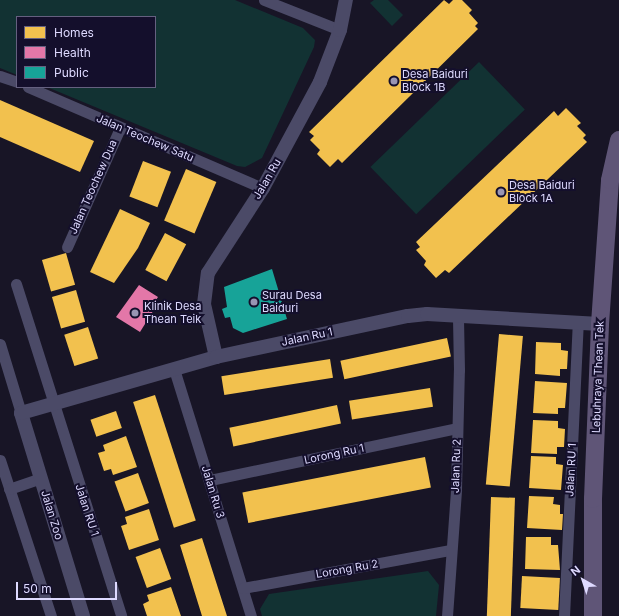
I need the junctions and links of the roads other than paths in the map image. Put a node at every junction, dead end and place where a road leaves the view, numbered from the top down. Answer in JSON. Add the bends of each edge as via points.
{"nodes":[{"id":1,"x":264,"y":0,"type":"edge"},
{"id":2,"x":346,"y":0,"type":"edge"},
{"id":3,"x":340,"y":30,"type":"junction"},
{"id":4,"x":0,"y":76,"type":"edge"},
{"id":5,"x":16,"y":82,"type":"edge"},
{"id":6,"x":30,"y":88,"type":"edge"},
{"id":7,"x":120,"y":128,"type":"junction"},
{"id":8,"x":619,"y":140,"type":"edge"},
{"id":9,"x":263,"y":188,"type":"junction"},
{"id":10,"x":67,"y":247,"type":"dead end"},
{"id":11,"x":16,"y":284,"type":"dead end"},
{"id":12,"x":458,"y":316,"type":"junction"},
{"id":13,"x":578,"y":323,"type":"junction"},
{"id":14,"x":600,"y":324,"type":"junction"},
{"id":15,"x":0,"y":344,"type":"edge"},
{"id":16,"x":216,"y":357,"type":"junction"},
{"id":17,"x":174,"y":369,"type":"junction"},
{"id":18,"x":53,"y":404,"type":"junction"},
{"id":19,"x":21,"y":414,"type":"junction"},
{"id":20,"x":457,"y":428,"type":"junction"},
{"id":21,"x":0,"y":460,"type":"edge"},
{"id":22,"x":41,"y":478,"type":"junction"},
{"id":23,"x":210,"y":480,"type":"junction"},
{"id":24,"x":9,"y":489,"type":"junction"},
{"id":25,"x":451,"y":550,"type":"junction"},
{"id":26,"x":243,"y":588,"type":"junction"},
{"id":27,"x":51,"y":616,"type":"edge"},
{"id":28,"x":83,"y":616,"type":"edge"},
{"id":29,"x":121,"y":616,"type":"edge"},
{"id":30,"x":251,"y":616,"type":"edge"},
{"id":31,"x":447,"y":616,"type":"edge"},
{"id":32,"x":564,"y":616,"type":"edge"},
{"id":33,"x":593,"y":616,"type":"edge"}],
"edges":[{"from":1,"to":3,"type":"street"},
{"from":2,"to":3,"type":"street","name":"Jalan Ru"},
{"from":3,"to":9,"type":"street","name":"Jalan Ru","via":[[320,82]]},
{"from":4,"to":5,"type":"street"},
{"from":6,"to":7,"type":"street","name":"Jalan Teochew Satu"},
{"from":7,"to":9,"type":"street","name":"Jalan Teochew Satu"},
{"from":7,"to":10,"type":"street","name":"Jalan Teochew Dua"},
{"from":8,"to":14,"type":"main road","name":"Lebuhraya Thean Tek","via":[[610,180]]},
{"from":9,"to":16,"type":"street","name":"Jalan Ru","via":[[208,273],[204,304]]},
{"from":11,"to":18,"type":"street","name":"Jalan RU 1"},
{"from":12,"to":13,"type":"street","name":"Jalan Ru 1"},
{"from":12,"to":16,"type":"street","name":"Jalan Ru 1","via":[[408,316]]},
{"from":12,"to":20,"type":"street","name":"Jalan Ru 2"},
{"from":13,"to":14,"type":"street","name":"Jalan Ru 1"},
{"from":13,"to":32,"type":"street","name":"Jalan RU 1"},
{"from":14,"to":33,"type":"main road","name":"Lebuhraya Thean Tek"},
{"from":15,"to":19,"type":"street"},
{"from":16,"to":17,"type":"street","name":"Jalan Ru 1"},
{"from":17,"to":18,"type":"street","name":"Jalan Ru 1"},
{"from":17,"to":23,"type":"street","name":"Jalan Ru 3"},
{"from":18,"to":19,"type":"street","name":"Jalan Ru 1"},
{"from":18,"to":29,"type":"street","name":"Jalan RU 1"},
{"from":19,"to":22,"type":"street","name":"Jalan Zoo"},
{"from":20,"to":23,"type":"street","name":"Lorong Ru 1"},
{"from":20,"to":25,"type":"street","name":"Jalan Ru 2"},
{"from":21,"to":24,"type":"street"},
{"from":22,"to":24,"type":"street"},
{"from":22,"to":28,"type":"street","name":"Jalan Zoo"},
{"from":23,"to":26,"type":"street","name":"Jalan Ru 3"},
{"from":24,"to":27,"type":"street"},
{"from":25,"to":26,"type":"street","name":"Lorong Ru 2"},
{"from":25,"to":31,"type":"street","name":"Jalan Ru 2"},
{"from":26,"to":30,"type":"street","name":"Jalan Ru 3"}]}
